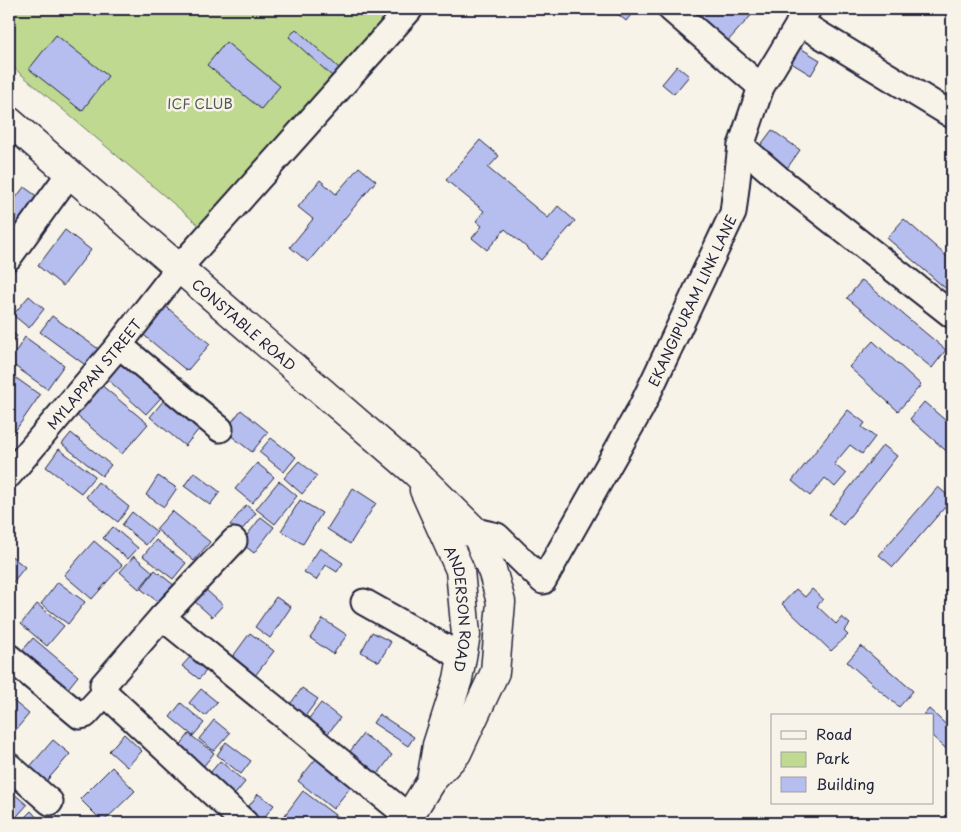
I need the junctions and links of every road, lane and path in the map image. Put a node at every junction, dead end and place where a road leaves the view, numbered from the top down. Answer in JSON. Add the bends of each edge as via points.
{"nodes":[{"id":1,"x":410,"y":9,"type":"edge"},
{"id":2,"x":671,"y":9,"type":"edge"},
{"id":3,"x":803,"y":16,"type":"edge"},
{"id":4,"x":761,"y":87,"type":"junction"},
{"id":5,"x":952,"y":115,"type":"edge"},
{"id":6,"x":9,"y":121,"type":"edge"},
{"id":7,"x":741,"y":146,"type":"junction"},
{"id":8,"x":69,"y":174,"type":"junction"},
{"id":9,"x":9,"y":257,"type":"edge"},
{"id":10,"x":178,"y":269,"type":"junction"},
{"id":11,"x":952,"y":315,"type":"edge"},
{"id":12,"x":119,"y":345,"type":"junction"},
{"id":13,"x":220,"y":429,"type":"dead end"},
{"id":14,"x":415,"y":472,"type":"junction"},
{"id":15,"x":9,"y":475,"type":"edge"},
{"id":16,"x":476,"y":531,"type":"junction"},
{"id":17,"x":446,"y":536,"type":"junction"},
{"id":18,"x":234,"y":541,"type":"dead end"},
{"id":19,"x":543,"y":581,"type":"joint"},
{"id":20,"x":364,"y":602,"type":"dead end"},
{"id":21,"x":162,"y":617,"type":"junction"},
{"id":22,"x":9,"y":656,"type":"edge"},
{"id":23,"x":462,"y":657,"type":"junction"},
{"id":24,"x":495,"y":672,"type":"joint"},
{"id":25,"x":105,"y":693,"type":"junction"},
{"id":26,"x":9,"y":766,"type":"edge"},
{"id":27,"x":431,"y":781,"type":"junction"},
{"id":28,"x":50,"y":802,"type":"dead end"},
{"id":29,"x":407,"y":820,"type":"edge"},
{"id":30,"x":245,"y":823,"type":"edge"}],
"edges":[{"from":1,"to":10,"type":"street","name":"MYLAPPAN STREET"},
{"from":2,"to":4,"type":"street"},
{"from":3,"to":4,"type":"street","name":"EKANGIPURAM LINK LANE"},
{"from":3,"to":5,"type":"street"},
{"from":4,"to":7,"type":"street","name":"EKANGIPURAM LINK LANE"},
{"from":6,"to":8,"type":"street","name":"CONSTABLE ROAD"},
{"from":7,"to":11,"type":"street"},
{"from":7,"to":19,"type":"street","name":"EKANGIPURAM LINK LANE","via":[[733,213],[641,408]]},
{"from":8,"to":9,"type":"street"},
{"from":8,"to":10,"type":"street","name":"CONSTABLE ROAD"},
{"from":10,"to":12,"type":"street","name":"MYLAPPAN STREET"},
{"from":10,"to":14,"type":"street","name":"CONSTABLE ROAD"},
{"from":12,"to":13,"type":"street"},
{"from":12,"to":15,"type":"street","name":"MYLAPPAN STREET"},
{"from":14,"to":16,"type":"street","name":"CONSTABLE ROAD"},
{"from":14,"to":17,"type":"street","name":"ANDERSON ROAD"},
{"from":16,"to":17,"type":"street","name":"CONSTABLE ROAD"},
{"from":16,"to":19,"type":"street","name":"CONSTABLE ROAD","via":[[497,536]]},
{"from":16,"to":24,"type":"street","name":"CONSTABLE ROAD","via":[[501,602]]},
{"from":17,"to":23,"type":"street","name":"ANDERSON ROAD","via":[[460,570],[466,635]]},
{"from":18,"to":21,"type":"street"},
{"from":20,"to":23,"type":"street"},
{"from":21,"to":25,"type":"street","via":[[109,676],[103,685]]},
{"from":21,"to":29,"type":"street"},
{"from":22,"to":25,"type":"street","via":[[80,716],[85,715]]},
{"from":23,"to":27,"type":"street","name":"ANDERSON ROAD","via":[[437,745]]},
{"from":24,"to":27,"type":"street","name":"ANDERSON ROAD","via":[[457,753]]},
{"from":25,"to":30,"type":"street"},
{"from":26,"to":28,"type":"street"},
{"from":27,"to":29,"type":"street","name":"ANDERSON ROAD"}]}
